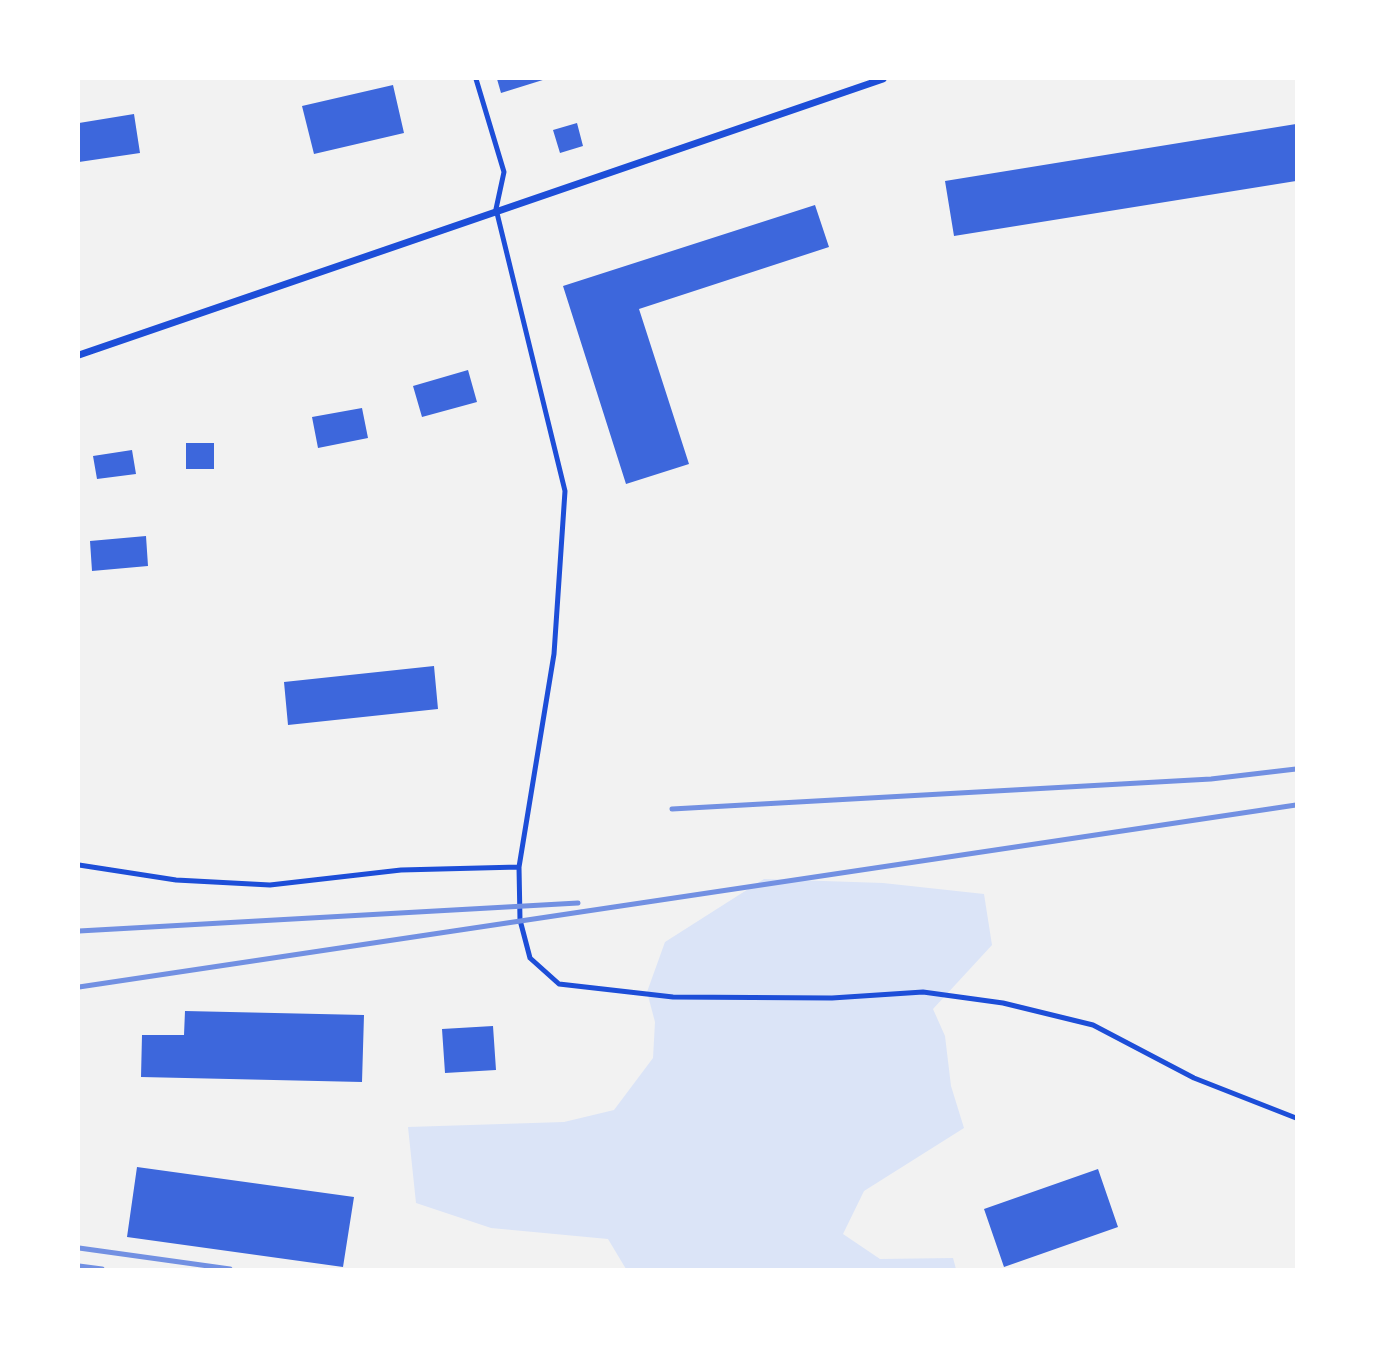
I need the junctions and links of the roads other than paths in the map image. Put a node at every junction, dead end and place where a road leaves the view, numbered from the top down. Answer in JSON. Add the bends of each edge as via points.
{"nodes":[{"id":1,"x":476,"y":79,"type":"edge"},
{"id":2,"x":883,"y":79,"type":"edge"},
{"id":3,"x":873,"y":80,"type":"edge"},
{"id":4,"x":496,"y":209,"type":"junction"},
{"id":5,"x":79,"y":355,"type":"edge"},
{"id":6,"x":79,"y":864,"type":"edge"},
{"id":7,"x":519,"y":867,"type":"junction"},
{"id":8,"x":1296,"y":1118,"type":"edge"}],
"edges":[{"from":1,"to":4,"type":"lane","via":[[504,172]]},
{"from":2,"to":3,"type":"street"},
{"from":3,"to":4,"type":"street"},
{"from":4,"to":5,"type":"street"},
{"from":4,"to":7,"type":"lane","via":[[565,491],[554,654]]},
{"from":6,"to":7,"type":"lane","via":[[176,880],[270,885],[401,870]]},
{"from":7,"to":8,"type":"lane","via":[[520,920],[530,958],[559,984],[673,997],[832,998],[923,992],[1003,1003],[1093,1025],[1194,1078]]}]}
